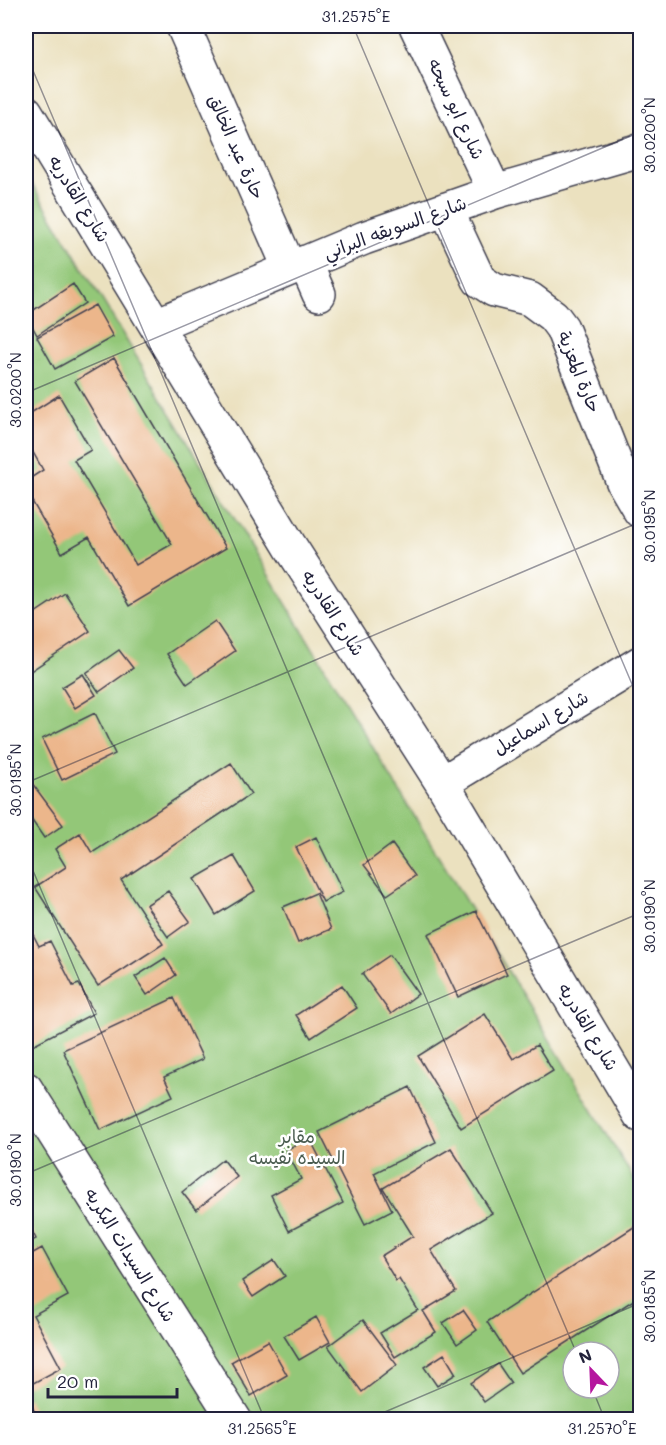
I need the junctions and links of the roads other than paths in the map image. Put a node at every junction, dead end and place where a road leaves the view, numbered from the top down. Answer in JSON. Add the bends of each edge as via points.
{"nodes":[{"id":1,"x":183,"y":26,"type":"edge"},
{"id":2,"x":416,"y":26,"type":"edge"},
{"id":3,"x":26,"y":112,"type":"edge"},
{"id":4,"x":640,"y":150,"type":"edge"},
{"id":5,"x":495,"y":192,"type":"junction"},
{"id":6,"x":446,"y":209,"type":"junction"},
{"id":7,"x":297,"y":265,"type":"junction"},
{"id":8,"x":319,"y":294,"type":"dead end"},
{"id":9,"x":156,"y":325,"type":"junction"},
{"id":10,"x":627,"y":457,"type":"edge"},
{"id":11,"x":640,"y":511,"type":"edge"},
{"id":12,"x":640,"y":663,"type":"edge"},
{"id":13,"x":442,"y":783,"type":"junction"},
{"id":14,"x":26,"y":1089,"type":"edge"},
{"id":15,"x":638,"y":1107,"type":"edge"},
{"id":16,"x":235,"y":1419,"type":"edge"}],
"edges":[{"from":1,"to":7,"type":"street","name":"حارة عبد الخالق"},
{"from":2,"to":5,"type":"street","name":"شارع ابو سبحه"},
{"from":3,"to":9,"type":"street","name":"شارع القادريه"},
{"from":4,"to":5,"type":"street","name":"شارع السويقه البراني"},
{"from":5,"to":6,"type":"street","name":"شارع السويقه البراني"},
{"from":6,"to":7,"type":"street","name":"شارع السويقه البراني"},
{"from":6,"to":10,"type":"street","name":"حارة المعزية","via":[[479,280],[494,290],[530,299],[562,328]]},
{"from":7,"to":8,"type":"street","name":"حارة عبد الخالق"},
{"from":7,"to":9,"type":"street","name":"شارع السويقه البراني"},
{"from":9,"to":13,"type":"street","name":"شارع القادريه","via":[[290,546]]},
{"from":10,"to":11,"type":"street","name":"حارة المعزية","via":[[623,482]]},
{"from":12,"to":13,"type":"street","name":"شارع اسماعيل"},
{"from":13,"to":15,"type":"street","name":"شارع القادريه"},
{"from":14,"to":16,"type":"street","name":"شارع السيدات البكريه"}]}
